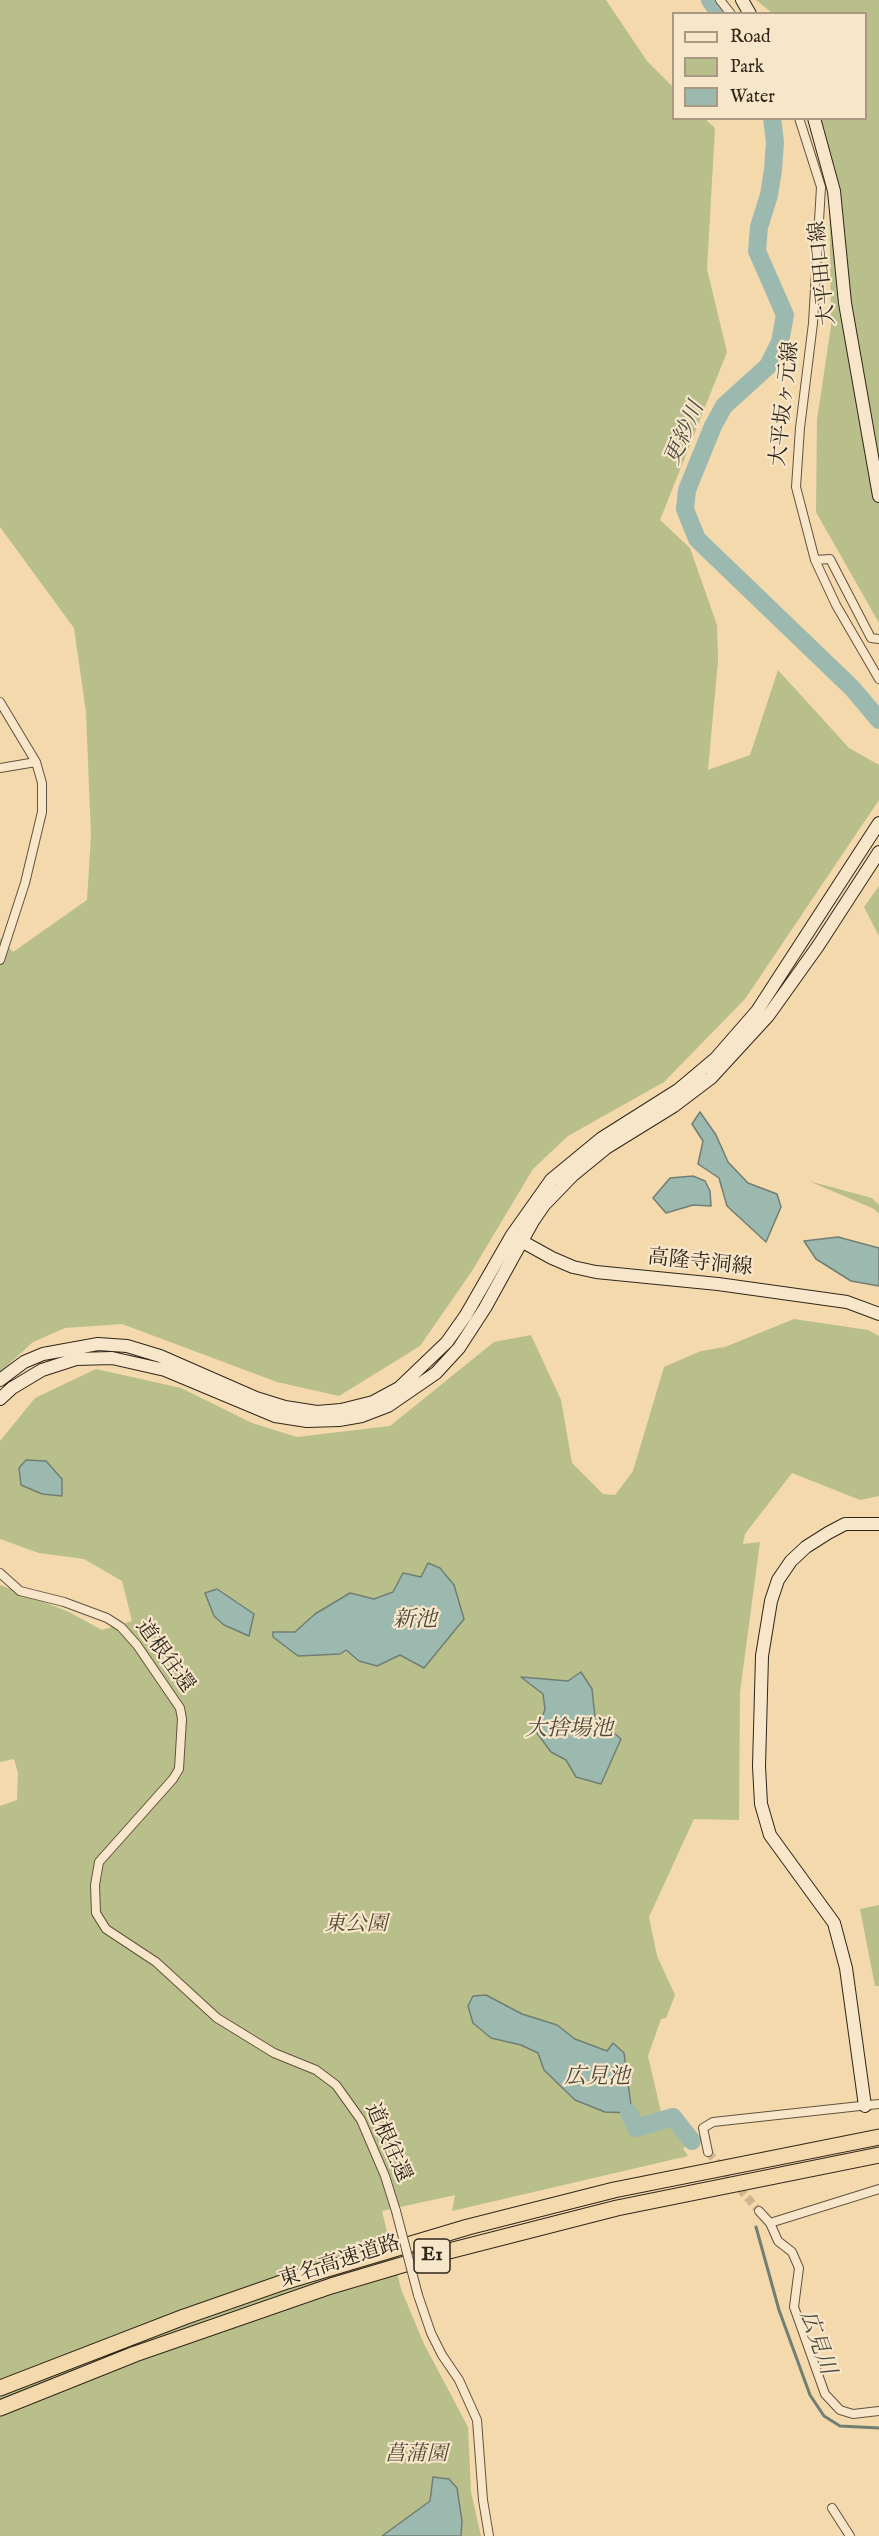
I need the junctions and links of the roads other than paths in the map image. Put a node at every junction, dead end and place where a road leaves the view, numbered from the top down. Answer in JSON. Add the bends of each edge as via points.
{"nodes":[{"id":1,"x":720,"y":0,"type":"edge"},
{"id":2,"x":729,"y":12,"type":"edge"},
{"id":3,"x":800,"y":120,"type":"edge"},
{"id":4,"x":815,"y":120,"type":"edge"},
{"id":5,"x":879,"y":496,"type":"edge"},
{"id":6,"x":815,"y":560,"type":"junction"},
{"id":7,"x":879,"y":639,"type":"edge"},
{"id":8,"x":879,"y":679,"type":"edge"},
{"id":9,"x":0,"y":702,"type":"edge"},
{"id":10,"x":36,"y":762,"type":"junction"},
{"id":11,"x":0,"y":768,"type":"edge"},
{"id":12,"x":879,"y":823,"type":"edge"},
{"id":13,"x":879,"y":852,"type":"edge"},
{"id":14,"x":0,"y":960,"type":"edge"},
{"id":15,"x":516,"y":1238,"type":"junction"},
{"id":16,"x":879,"y":1314,"type":"edge"},
{"id":17,"x":0,"y":1380,"type":"edge"},
{"id":18,"x":0,"y":1399,"type":"edge"},
{"id":19,"x":879,"y":1524,"type":"edge"},
{"id":20,"x":0,"y":1573,"type":"edge"},
{"id":21,"x":879,"y":2104,"type":"edge"},
{"id":22,"x":866,"y":2106,"type":"junction"},
{"id":23,"x":879,"y":2137,"type":"edge"},
{"id":24,"x":708,"y":2152,"type":"tunnel mouth"},
{"id":25,"x":879,"y":2155,"type":"edge"},
{"id":26,"x":879,"y":2189,"type":"edge"},
{"id":27,"x":759,"y":2211,"type":"tunnel mouth"},
{"id":28,"x":770,"y":2223,"type":"junction"},
{"id":29,"x":0,"y":2388,"type":"edge"},
{"id":30,"x":0,"y":2408,"type":"edge"},
{"id":31,"x":879,"y":2411,"type":"edge"},
{"id":32,"x":832,"y":2508,"type":"dead end"},
{"id":33,"x":489,"y":2536,"type":"edge"},
{"id":34,"x":850,"y":2536,"type":"edge"}],
"edges":[{"from":1,"to":2,"type":"street"},
{"from":3,"to":6,"type":"street","name":"大平坂ヶ元線","via":[[821,187],[813,323],[796,487]]},
{"from":4,"to":5,"type":"street","name":"大平田口線","via":[[834,191],[845,303]]},
{"from":6,"to":7,"type":"street","via":[[830,559],[871,638]]},
{"from":6,"to":8,"type":"street","name":"大平坂ヶ元線"},
{"from":9,"to":10,"type":"street"},
{"from":10,"to":11,"type":"street"},
{"from":10,"to":14,"type":"street","via":[[42,783],[42,812]]},
{"from":12,"to":15,"type":"street","via":[[757,1011],[716,1058],[678,1090],[602,1138],[551,1180]]},
{"from":13,"to":15,"type":"street","via":[[768,1016],[711,1078],[589,1161]]},
{"from":15,"to":16,"type":"street","name":"高隆寺洞線","via":[[552,1258],[596,1272],[847,1302]]},
{"from":15,"to":17,"type":"street","via":[[447,1342],[399,1388],[373,1402],[317,1412],[285,1407],[160,1356],[127,1346],[98,1344],[43,1354]]},
{"from":15,"to":18,"type":"street","via":[[485,1308],[459,1348],[413,1390],[362,1416],[307,1421],[275,1416],[165,1370],[112,1358],[76,1359],[42,1370]]},
{"from":19,"to":22,"type":"street","via":[[845,1524],[828,1533],[791,1560],[778,1580],[762,1656],[759,1756],[761,1804],[770,1835],[834,1923],[846,1968]]},
{"from":20,"to":33,"type":"street","name":"道根往還","bridge":true,"via":[[20,1591],[64,1602],[121,1627],[180,1708],[179,1769],[99,1862],[96,1913],[106,1929],[156,1962],[217,2018],[274,2053],[316,2070],[336,2085],[361,2120],[385,2176],[431,2333],[477,2420]]},
{"from":21,"to":22,"type":"street"},
{"from":22,"to":24,"type":"street","via":[[713,2122],[703,2128]]},
{"from":23,"to":29,"type":"highway","name":"東名高速道路","number":"E1","via":[[614,2190],[468,2227],[287,2281]]},
{"from":25,"to":30,"type":"highway","name":"東名高速道路","number":"E1","via":[[617,2208],[449,2251],[331,2286],[135,2354]]},
{"from":26,"to":28,"type":"street"},
{"from":27,"to":28,"type":"street"},
{"from":28,"to":31,"type":"street","via":[[778,2241],[792,2252],[799,2268],[794,2307],[825,2394],[840,2410],[853,2414]]},
{"from":32,"to":34,"type":"street"}]}
